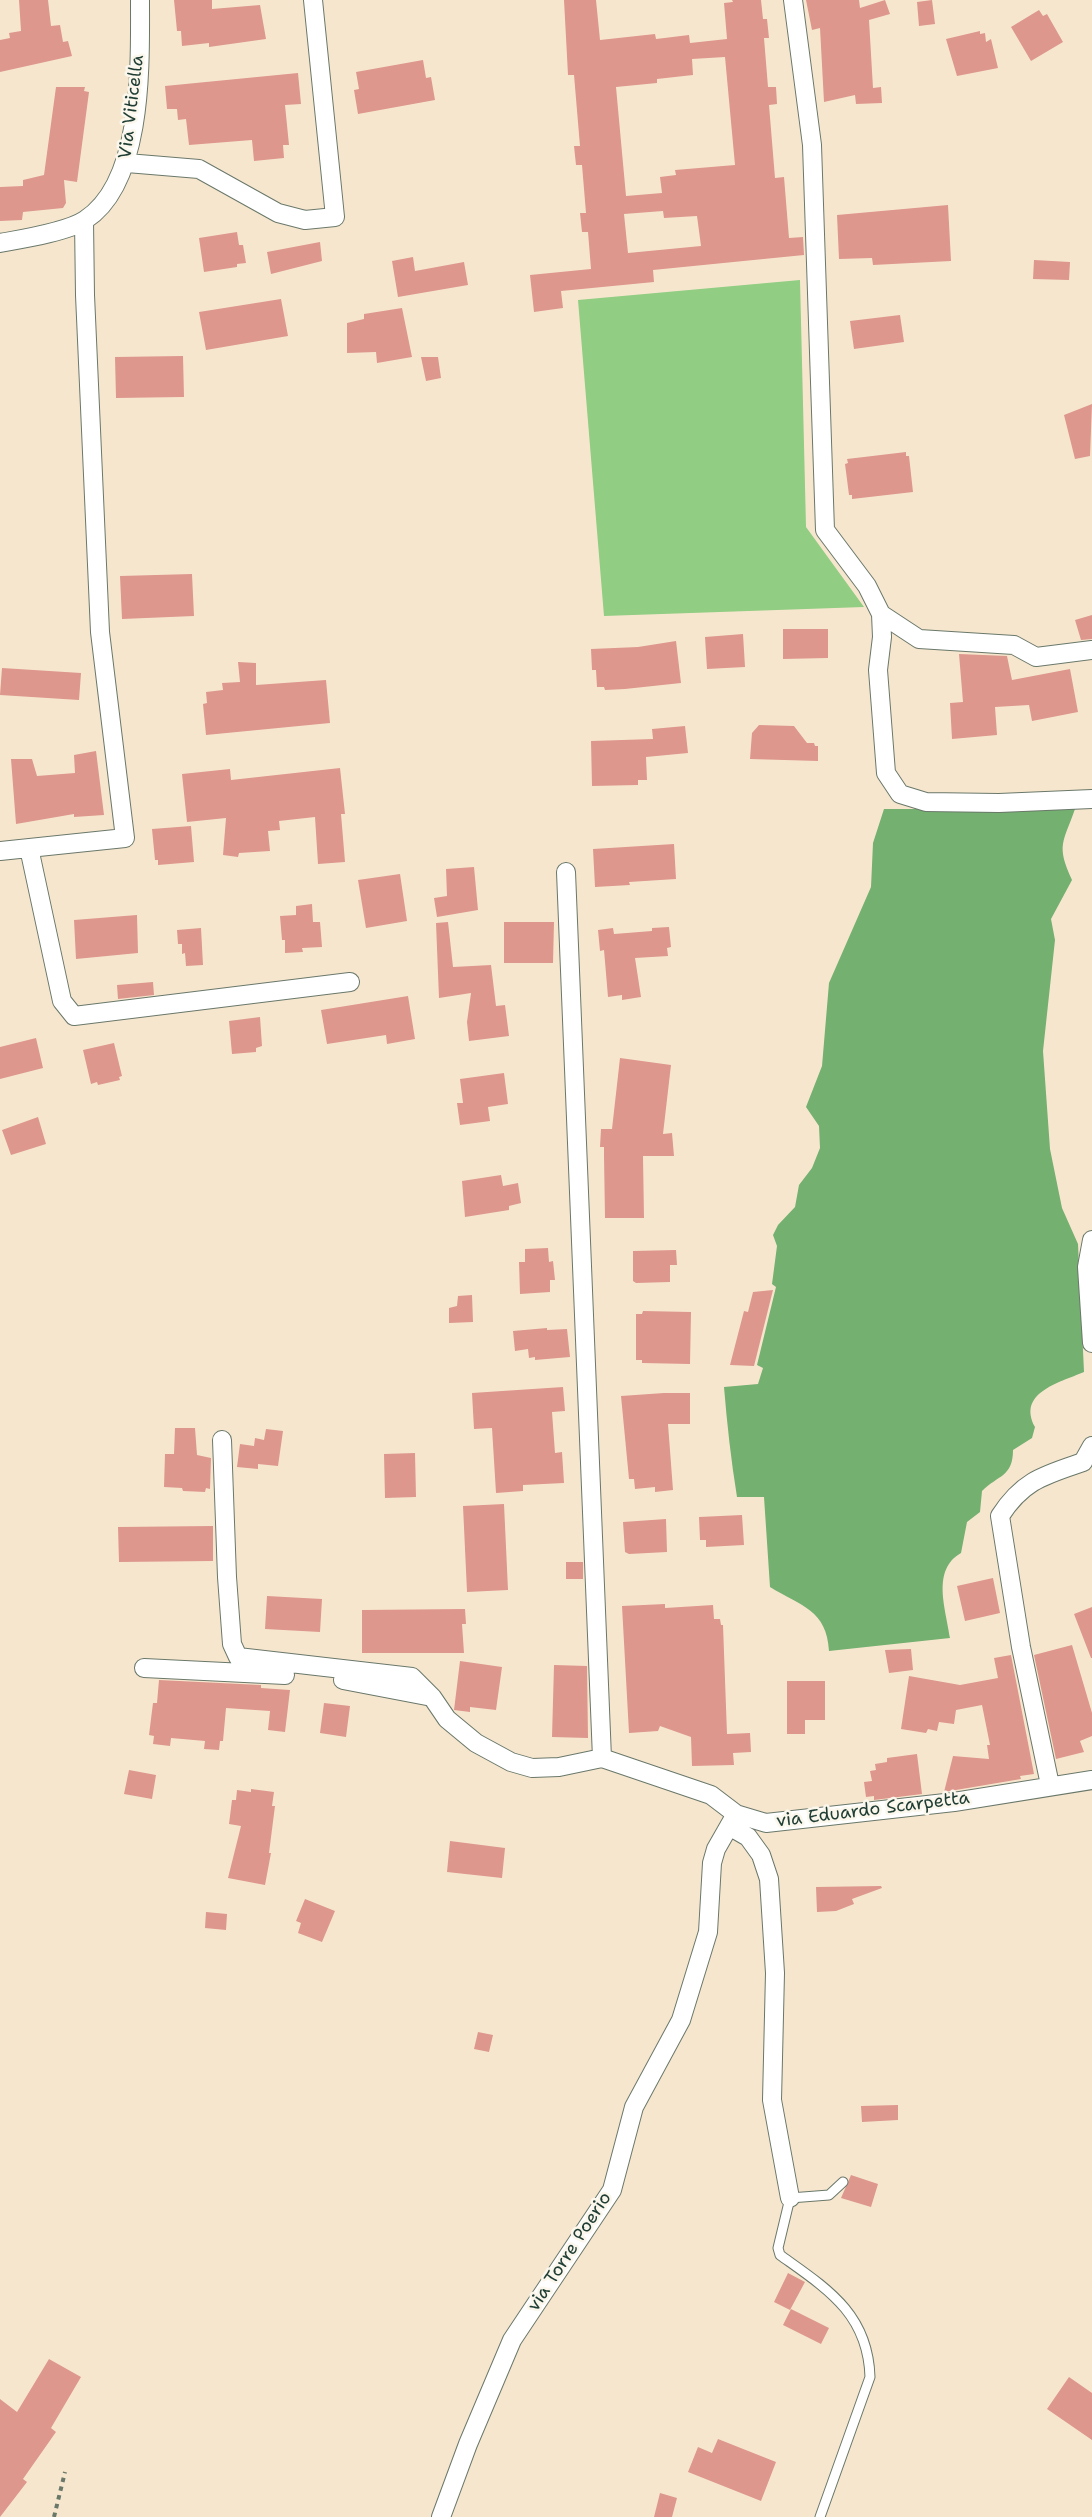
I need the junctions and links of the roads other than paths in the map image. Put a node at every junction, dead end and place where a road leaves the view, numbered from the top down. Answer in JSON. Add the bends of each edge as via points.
{"nodes":[{"id":1,"x":140,"y":0,"type":"edge"},
{"id":2,"x":313,"y":0,"type":"edge"},
{"id":3,"x":793,"y":0,"type":"edge"},
{"id":4,"x":127,"y":163,"type":"junction"},
{"id":5,"x":84,"y":221,"type":"junction"},
{"id":6,"x":0,"y":243,"type":"edge"},
{"id":7,"x":881,"y":614,"type":"junction"},
{"id":8,"x":1092,"y":650,"type":"edge"},
{"id":9,"x":1092,"y":799,"type":"edge"},
{"id":10,"x":29,"y":848,"type":"junction"},
{"id":11,"x":0,"y":851,"type":"edge"},
{"id":12,"x":566,"y":872,"type":"dead end"},
{"id":13,"x":350,"y":982,"type":"dead end"},
{"id":14,"x":1092,"y":1240,"type":"edge"},
{"id":15,"x":1092,"y":1343,"type":"edge"},
{"id":16,"x":222,"y":1440,"type":"dead end"},
{"id":17,"x":1092,"y":1446,"type":"edge"},
{"id":18,"x":144,"y":1668,"type":"dead end"},
{"id":19,"x":432,"y":1697,"type":"junction"},
{"id":20,"x":602,"y":1758,"type":"junction"},
{"id":21,"x":1092,"y":1780,"type":"edge"},
{"id":22,"x":1050,"y":1785,"type":"junction"},
{"id":23,"x":733,"y":1820,"type":"junction"},
{"id":24,"x":843,"y":2182,"type":"dead end"},
{"id":25,"x":790,"y":2199,"type":"junction"},
{"id":26,"x":441,"y":2517,"type":"edge"},
{"id":27,"x":820,"y":2517,"type":"edge"}],
"edges":[{"from":1,"to":4,"type":"street","name":"Via Viticella","via":[[140,71]]},
{"from":2,"to":4,"type":"street","via":[[335,217],[305,220],[278,213],[199,169]]},
{"from":3,"to":7,"type":"street","via":[[812,145],[825,530],[867,586]]},
{"from":4,"to":5,"type":"street","name":"Via Viticella","via":[[109,196]]},
{"from":5,"to":6,"type":"street","name":"Via Viticella"},
{"from":5,"to":10,"type":"street","via":[[100,632],[124,838]]},
{"from":7,"to":8,"type":"street","via":[[919,639],[1014,645],[1036,657]]},
{"from":7,"to":9,"type":"street","via":[[878,670],[886,773],[900,794],[926,802]]},
{"from":10,"to":11,"type":"street"},
{"from":10,"to":13,"type":"street","via":[[62,1000],[74,1016]]},
{"from":12,"to":20,"type":"street"},
{"from":14,"to":15,"type":"street","via":[[1087,1267]]},
{"from":16,"to":19,"type":"street","via":[[232,1644],[238,1657],[412,1677]]},
{"from":17,"to":22,"type":"street","via":[[1083,1462],[1035,1478],[1012,1497],[1000,1516],[1021,1647]]},
{"from":18,"to":19,"type":"street","via":[[320,1678]]},
{"from":19,"to":20,"type":"street","via":[[447,1719],[476,1743],[511,1762],[532,1768],[559,1767]]},
{"from":20,"to":23,"type":"street","name":"via Eduardo Scarpetta","via":[[711,1795]]},
{"from":21,"to":22,"type":"street","name":"via Eduardo Scarpetta"},
{"from":22,"to":23,"type":"street","name":"via Eduardo Scarpetta","via":[[833,1817]]},
{"from":23,"to":25,"type":"street","via":[[761,1855],[769,1879],[775,1973],[772,2100]]},
{"from":23,"to":26,"type":"street","name":"via Torre Poerio","via":[[712,1863],[708,1932],[681,2020],[634,2108],[612,2190],[512,2340]]},
{"from":24,"to":25,"type":"lane","via":[[829,2194]]},
{"from":25,"to":27,"type":"lane","via":[[782,2223],[780,2254],[830,2291],[846,2308],[869,2358],[870,2377]]}]}
